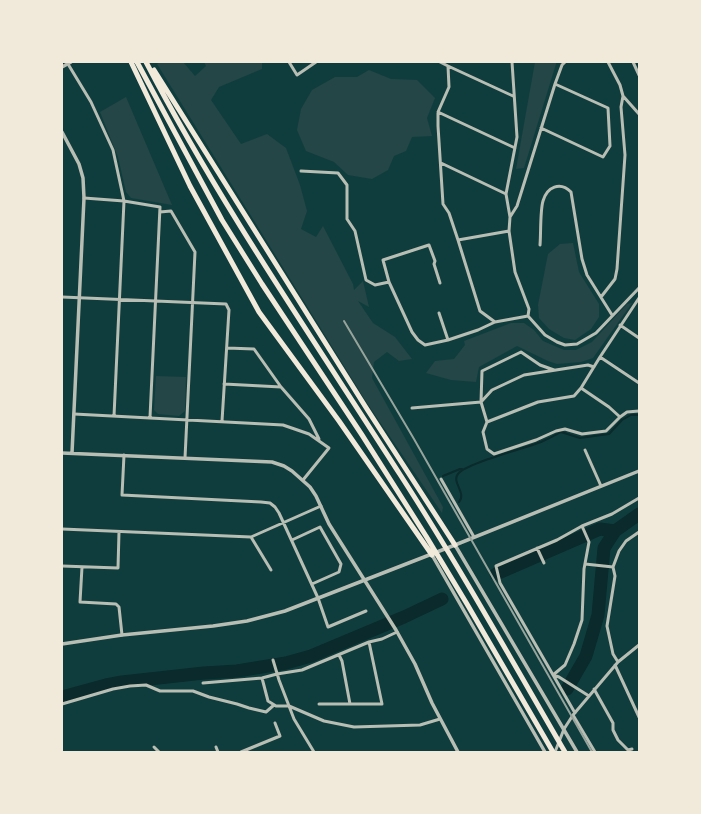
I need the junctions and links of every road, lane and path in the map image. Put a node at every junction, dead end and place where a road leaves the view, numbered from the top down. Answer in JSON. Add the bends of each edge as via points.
{"nodes":[{"id":1,"x":131,"y":62,"type":"edge"},
{"id":2,"x":137,"y":62,"type":"edge"},
{"id":3,"x":148,"y":62,"type":"edge"},
{"id":4,"x":289,"y":62,"type":"edge"},
{"id":5,"x":316,"y":62,"type":"edge"},
{"id":6,"x":440,"y":62,"type":"edge"},
{"id":7,"x":512,"y":62,"type":"edge"},
{"id":8,"x":565,"y":62,"type":"edge"},
{"id":9,"x":608,"y":62,"type":"edge"},
{"id":10,"x":633,"y":62,"type":"edge"},
{"id":11,"x":69,"y":63,"type":"edge"},
{"id":12,"x":448,"y":66,"type":"junction"},
{"id":13,"x":62,"y":67,"type":"edge"},
{"id":14,"x":639,"y":75,"type":"edge"},
{"id":15,"x":556,"y":84,"type":"junction"},
{"id":16,"x":513,"y":96,"type":"junction"},
{"id":17,"x":623,"y":96,"type":"junction"},
{"id":18,"x":170,"y":100,"type":"junction"},
{"id":19,"x":438,"y":112,"type":"junction"},
{"id":20,"x":639,"y":114,"type":"edge"},
{"id":21,"x":541,"y":128,"type":"junction"},
{"id":22,"x":62,"y":132,"type":"edge"},
{"id":23,"x":514,"y":148,"type":"junction"},
{"id":24,"x":440,"y":163,"type":"junction"},
{"id":25,"x":301,"y":171,"type":"dead end"},
{"id":26,"x":506,"y":194,"type":"junction"},
{"id":27,"x":84,"y":198,"type":"junction"},
{"id":28,"x":124,"y":201,"type":"junction"},
{"id":29,"x":160,"y":212,"type":"junction"},
{"id":30,"x":510,"y":217,"type":"junction"},
{"id":31,"x":509,"y":231,"type":"junction"},
{"id":32,"x":458,"y":240,"type":"junction"},
{"id":33,"x":540,"y":245,"type":"dead end"},
{"id":34,"x":389,"y":282,"type":"junction"},
{"id":35,"x":440,"y":283,"type":"dead end"},
{"id":36,"x":639,"y":288,"type":"edge"},
{"id":37,"x":62,"y":297,"type":"edge"},
{"id":38,"x":601,"y":297,"type":"junction"},
{"id":39,"x":80,"y":298,"type":"junction"},
{"id":40,"x":639,"y":298,"type":"edge"},
{"id":41,"x":119,"y":299,"type":"junction"},
{"id":42,"x":156,"y":301,"type":"junction"},
{"id":43,"x":193,"y":302,"type":"junction"},
{"id":44,"x":440,"y":313,"type":"dead end"},
{"id":45,"x":612,"y":315,"type":"junction"},
{"id":46,"x":528,"y":316,"type":"junction"},
{"id":47,"x":495,"y":322,"type":"junction"},
{"id":48,"x":620,"y":325,"type":"junction"},
{"id":49,"x":639,"y":338,"type":"edge"},
{"id":50,"x":448,"y":340,"type":"junction"},
{"id":51,"x":227,"y":348,"type":"junction"},
{"id":52,"x":600,"y":357,"type":"junction"},
{"id":53,"x":594,"y":367,"type":"junction"},
{"id":54,"x":556,"y":370,"type":"junction"},
{"id":55,"x":639,"y":382,"type":"edge"},
{"id":56,"x":224,"y":384,"type":"junction"},
{"id":57,"x":281,"y":387,"type":"junction"},
{"id":58,"x":581,"y":388,"type":"junction"},
{"id":59,"x":481,"y":402,"type":"junction"},
{"id":60,"x":412,"y":408,"type":"dead end"},
{"id":61,"x":639,"y":411,"type":"edge"},
{"id":62,"x":74,"y":414,"type":"junction"},
{"id":63,"x":114,"y":416,"type":"junction"},
{"id":64,"x":620,"y":417,"type":"junction"},
{"id":65,"x":150,"y":418,"type":"junction"},
{"id":66,"x":187,"y":419,"type":"junction"},
{"id":67,"x":222,"y":421,"type":"junction"},
{"id":68,"x":487,"y":422,"type":"junction"},
{"id":69,"x":320,"y":441,"type":"junction"},
{"id":70,"x":585,"y":450,"type":"dead end"},
{"id":71,"x":62,"y":453,"type":"edge"},
{"id":72,"x":72,"y":453,"type":"junction"},
{"id":73,"x":124,"y":455,"type":"junction"},
{"id":74,"x":185,"y":458,"type":"junction"},
{"id":75,"x":639,"y":470,"type":"edge"},
{"id":76,"x":441,"y":479,"type":"dead end"},
{"id":77,"x":303,"y":480,"type":"junction"},
{"id":78,"x":601,"y":486,"type":"junction"},
{"id":79,"x":639,"y":498,"type":"edge"},
{"id":80,"x":321,"y":506,"type":"junction"},
{"id":81,"x":284,"y":522,"type":"junction"},
{"id":82,"x":582,"y":526,"type":"junction"},
{"id":83,"x":62,"y":529,"type":"edge"},
{"id":84,"x":119,"y":532,"type":"junction"},
{"id":85,"x":639,"y":532,"type":"edge"},
{"id":86,"x":251,"y":537,"type":"junction"},
{"id":87,"x":474,"y":537,"type":"junction"},
{"id":88,"x":292,"y":540,"type":"junction"},
{"id":89,"x":455,"y":545,"type":"junction"},
{"id":90,"x":537,"y":548,"type":"junction"},
{"id":91,"x":432,"y":554,"type":"junction"},
{"id":92,"x":544,"y":563,"type":"dead end"},
{"id":93,"x":585,"y":564,"type":"junction"},
{"id":94,"x":62,"y":566,"type":"edge"},
{"id":95,"x":82,"y":566,"type":"junction"},
{"id":96,"x":613,"y":567,"type":"junction"},
{"id":97,"x":271,"y":570,"type":"dead end"},
{"id":98,"x":364,"y":580,"type":"junction"},
{"id":99,"x":312,"y":584,"type":"junction"},
{"id":100,"x":318,"y":598,"type":"junction"},
{"id":101,"x":366,"y":611,"type":"dead end"},
{"id":102,"x":397,"y":631,"type":"junction"},
{"id":103,"x":122,"y":636,"type":"junction"},
{"id":104,"x":369,"y":642,"type":"junction"},
{"id":105,"x":62,"y":644,"type":"edge"},
{"id":106,"x":639,"y":645,"type":"edge"},
{"id":107,"x":339,"y":654,"type":"junction"},
{"id":108,"x":273,"y":660,"type":"dead end"},
{"id":109,"x":618,"y":662,"type":"junction"},
{"id":110,"x":615,"y":665,"type":"junction"},
{"id":111,"x":277,"y":672,"type":"junction"},
{"id":112,"x":553,"y":675,"type":"junction"},
{"id":113,"x":262,"y":678,"type":"junction"},
{"id":114,"x":203,"y":683,"type":"dead end"},
{"id":115,"x":594,"y":689,"type":"junction"},
{"id":116,"x":589,"y":696,"type":"junction"},
{"id":117,"x":62,"y":704,"type":"edge"},
{"id":118,"x":319,"y":704,"type":"dead end"},
{"id":119,"x":350,"y":704,"type":"junction"},
{"id":120,"x":274,"y":705,"type":"junction"},
{"id":121,"x":289,"y":706,"type":"junction"},
{"id":122,"x":574,"y":714,"type":"junction"},
{"id":123,"x":639,"y":717,"type":"edge"},
{"id":124,"x":440,"y":719,"type":"junction"},
{"id":125,"x":275,"y":724,"type":"dead end"},
{"id":126,"x":564,"y":729,"type":"junction"},
{"id":127,"x":154,"y":747,"type":"dead end"},
{"id":128,"x":216,"y":747,"type":"dead end"},
{"id":129,"x":632,"y":749,"type":"dead end"},
{"id":130,"x":159,"y":752,"type":"edge"},
{"id":131,"x":218,"y":752,"type":"edge"},
{"id":132,"x":241,"y":752,"type":"edge"},
{"id":133,"x":314,"y":752,"type":"edge"},
{"id":134,"x":458,"y":752,"type":"edge"},
{"id":135,"x":545,"y":752,"type":"edge"},
{"id":136,"x":554,"y":752,"type":"edge"},
{"id":137,"x":565,"y":752,"type":"edge"},
{"id":138,"x":577,"y":752,"type":"edge"},
{"id":139,"x":595,"y":752,"type":"edge"}],
"edges":[{"from":1,"to":91,"type":"highway","via":[[190,186],[259,312]]},
{"from":2,"to":136,"type":"highway","via":[[222,220],[422,530]]},
{"from":3,"to":18,"type":"highway"},
{"from":4,"to":5,"type":"street","via":[[297,74]]},
{"from":6,"to":12,"type":"street"},
{"from":7,"to":16,"type":"street"},
{"from":8,"to":15,"type":"street"},
{"from":9,"to":17,"type":"street"},
{"from":10,"to":14,"type":"street"},
{"from":11,"to":13,"type":"street"},
{"from":11,"to":28,"type":"street","via":[[91,102],[110,144]]},
{"from":12,"to":16,"type":"street"},
{"from":12,"to":19,"type":"street","via":[[449,87]]},
{"from":15,"to":21,"type":"street"},
{"from":15,"to":21,"type":"street","via":[[608,108],[610,146],[603,157]]},
{"from":16,"to":23,"type":"street","via":[[516,137]]},
{"from":17,"to":20,"type":"street"},
{"from":17,"to":38,"type":"street","via":[[625,155],[617,269],[615,279]]},
{"from":18,"to":89,"type":"highway"},
{"from":18,"to":137,"type":"highway","via":[[233,214],[435,529]]},
{"from":19,"to":23,"type":"street"},
{"from":19,"to":24,"type":"street"},
{"from":21,"to":30,"type":"street","via":[[517,206]]},
{"from":22,"to":27,"type":"street","via":[[83,178]]},
{"from":23,"to":26,"type":"street"},
{"from":24,"to":26,"type":"street"},
{"from":24,"to":32,"type":"street","via":[[443,204],[449,213]]},
{"from":25,"to":34,"type":"street","via":[[338,173],[347,185],[347,219],[355,231],[366,280],[375,286]]},
{"from":26,"to":30,"type":"street"},
{"from":27,"to":28,"type":"street"},
{"from":27,"to":39,"type":"street"},
{"from":28,"to":29,"type":"street","via":[[160,206]]},
{"from":28,"to":41,"type":"street"},
{"from":29,"to":42,"type":"street"},
{"from":29,"to":43,"type":"street","via":[[171,211],[195,252]]},
{"from":30,"to":31,"type":"street"},
{"from":31,"to":32,"type":"street"},
{"from":31,"to":46,"type":"street","via":[[515,272],[529,309]]},
{"from":32,"to":47,"type":"street","via":[[480,311]]},
{"from":33,"to":38,"type":"street","via":[[543,201],[554,187],[562,186],[571,192],[582,259],[587,276]]},
{"from":34,"to":35,"type":"street","via":[[383,260],[429,245]]},
{"from":34,"to":50,"type":"street","via":[[418,340],[425,345]]},
{"from":36,"to":45,"type":"street"},
{"from":37,"to":39,"type":"street"},
{"from":38,"to":45,"type":"street"},
{"from":39,"to":41,"type":"street"},
{"from":39,"to":62,"type":"street"},
{"from":40,"to":48,"type":"street"},
{"from":41,"to":42,"type":"street"},
{"from":41,"to":63,"type":"street"},
{"from":42,"to":43,"type":"street"},
{"from":42,"to":65,"type":"street"},
{"from":43,"to":51,"type":"street","via":[[226,304],[229,310]]},
{"from":43,"to":66,"type":"street"},
{"from":44,"to":50,"type":"street"},
{"from":45,"to":46,"type":"street","via":[[596,333],[577,344],[565,346],[545,335]]},
{"from":46,"to":47,"type":"street"},
{"from":47,"to":50,"type":"street"},
{"from":48,"to":49,"type":"street"},
{"from":48,"to":52,"type":"street"},
{"from":51,"to":56,"type":"street"},
{"from":51,"to":57,"type":"street","via":[[254,349]]},
{"from":52,"to":53,"type":"street"},
{"from":52,"to":55,"type":"street"},
{"from":53,"to":54,"type":"street","via":[[588,365]]},
{"from":53,"to":58,"type":"street"},
{"from":54,"to":59,"type":"street","via":[[524,375],[492,390]]},
{"from":54,"to":59,"type":"street","via":[[540,365],[521,352],[482,371]]},
{"from":56,"to":57,"type":"street"},
{"from":56,"to":67,"type":"street"},
{"from":57,"to":69,"type":"street","via":[[309,419]]},
{"from":58,"to":64,"type":"street"},
{"from":58,"to":68,"type":"street","via":[[574,396],[538,402]]},
{"from":59,"to":60,"type":"street"},
{"from":59,"to":68,"type":"street"},
{"from":61,"to":64,"type":"street","via":[[627,412]]},
{"from":62,"to":63,"type":"street"},
{"from":62,"to":72,"type":"street"},
{"from":63,"to":65,"type":"street"},
{"from":64,"to":68,"type":"street","via":[[606,431],[582,434],[566,429],[494,454],[487,449],[483,432]]},
{"from":65,"to":66,"type":"street"},
{"from":66,"to":67,"type":"street"},
{"from":66,"to":74,"type":"street"},
{"from":67,"to":69,"type":"street","via":[[283,425],[301,430]]},
{"from":69,"to":77,"type":"street","via":[[329,448]]},
{"from":70,"to":78,"type":"street"},
{"from":71,"to":72,"type":"street"},
{"from":72,"to":73,"type":"street"},
{"from":73,"to":74,"type":"street"},
{"from":73,"to":81,"type":"street","via":[[122,495],[261,502],[275,507]]},
{"from":74,"to":77,"type":"street","via":[[272,462],[284,466]]},
{"from":75,"to":78,"type":"street"},
{"from":76,"to":87,"type":"street"},
{"from":77,"to":80,"type":"street"},
{"from":78,"to":87,"type":"street"},
{"from":79,"to":82,"type":"street","via":[[612,514]]},
{"from":80,"to":81,"type":"street"},
{"from":80,"to":98,"type":"street","via":[[329,524]]},
{"from":81,"to":86,"type":"street"},
{"from":81,"to":88,"type":"street"},
{"from":82,"to":90,"type":"street"},
{"from":82,"to":93,"type":"street","via":[[589,542]]},
{"from":83,"to":84,"type":"street"},
{"from":84,"to":86,"type":"street"},
{"from":84,"to":95,"type":"street","via":[[118,568]]},
{"from":85,"to":96,"type":"street","via":[[626,541]]},
{"from":86,"to":97,"type":"street"},
{"from":87,"to":89,"type":"street"},
{"from":88,"to":99,"type":"street"},
{"from":88,"to":99,"type":"street","via":[[320,527],[341,564],[339,572]]},
{"from":89,"to":91,"type":"street"},
{"from":89,"to":126,"type":"street"},
{"from":90,"to":92,"type":"street"},
{"from":90,"to":112,"type":"street","via":[[496,566],[500,583]]},
{"from":91,"to":98,"type":"street"},
{"from":91,"to":135,"type":"street"},
{"from":93,"to":96,"type":"street"},
{"from":93,"to":112,"type":"street","via":[[582,620],[564,665]]},
{"from":94,"to":95,"type":"street"},
{"from":95,"to":103,"type":"street","via":[[80,602],[116,604],[119,607]]},
{"from":96,"to":109,"type":"street","via":[[615,576],[606,626],[613,654]]},
{"from":98,"to":100,"type":"street"},
{"from":98,"to":102,"type":"street"},
{"from":99,"to":100,"type":"street"},
{"from":100,"to":101,"type":"street","via":[[328,627]]},
{"from":100,"to":103,"type":"street","via":[[285,611],[247,621]]},
{"from":102,"to":104,"type":"street"},
{"from":102,"to":124,"type":"street","via":[[416,664]]},
{"from":103,"to":105,"type":"street"},
{"from":104,"to":107,"type":"street"},
{"from":104,"to":119,"type":"street","via":[[382,704]]},
{"from":106,"to":109,"type":"street"},
{"from":107,"to":111,"type":"street","via":[[302,670]]},
{"from":107,"to":119,"type":"street"},
{"from":108,"to":111,"type":"street"},
{"from":109,"to":110,"type":"street"},
{"from":110,"to":115,"type":"street"},
{"from":110,"to":123,"type":"street"},
{"from":111,"to":113,"type":"street"},
{"from":111,"to":121,"type":"street"},
{"from":112,"to":116,"type":"street"},
{"from":112,"to":122,"type":"street"},
{"from":113,"to":114,"type":"street"},
{"from":113,"to":120,"type":"street","via":[[268,701]]},
{"from":115,"to":116,"type":"street"},
{"from":115,"to":129,"type":"street","via":[[614,723],[613,730],[618,740],[628,750]]},
{"from":116,"to":122,"type":"street"},
{"from":117,"to":120,"type":"street","via":[[113,689],[146,685],[160,690],[193,691],[266,712]]},
{"from":118,"to":119,"type":"street"},
{"from":120,"to":121,"type":"street"},
{"from":121,"to":124,"type":"street","via":[[324,721],[354,727],[420,725]]},
{"from":121,"to":133,"type":"street"},
{"from":122,"to":126,"type":"street"},
{"from":122,"to":139,"type":"street"},
{"from":124,"to":134,"type":"street"},
{"from":125,"to":132,"type":"street","via":[[280,736]]},
{"from":126,"to":136,"type":"street"},
{"from":126,"to":138,"type":"street"},
{"from":127,"to":130,"type":"street"},
{"from":128,"to":131,"type":"street"}]}
